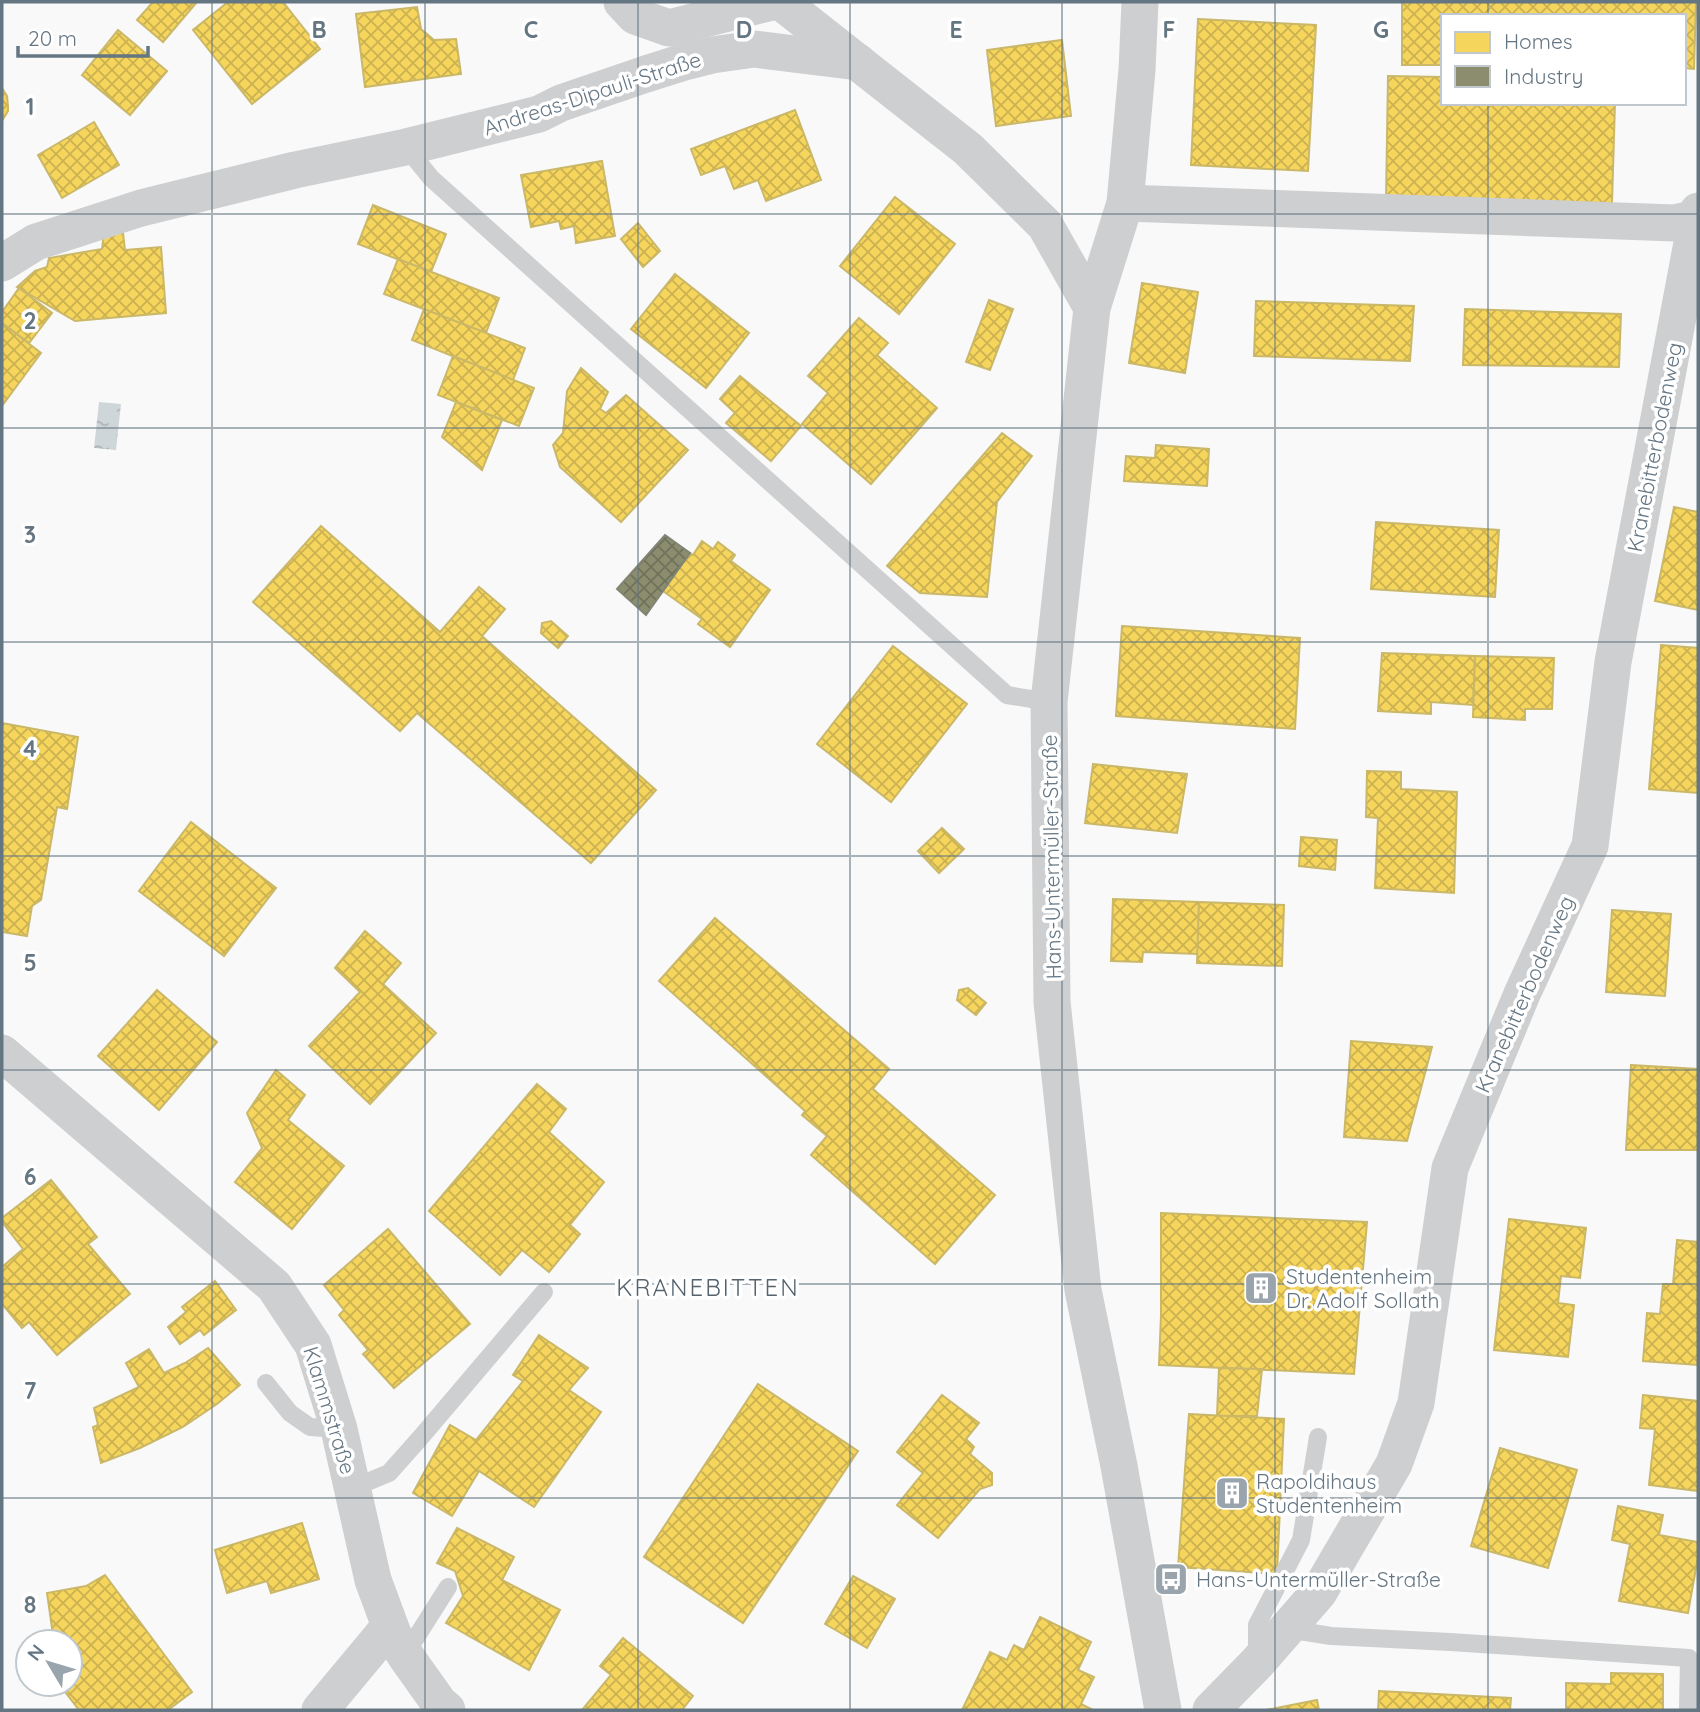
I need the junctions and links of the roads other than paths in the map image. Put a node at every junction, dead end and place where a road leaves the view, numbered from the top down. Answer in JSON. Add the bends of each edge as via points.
{"nodes":[{"id":1,"x":622,"y":2,"type":"edge"},
{"id":2,"x":772,"y":2,"type":"edge"},
{"id":3,"x":781,"y":2,"type":"edge"},
{"id":4,"x":1140,"y":2,"type":"edge"},
{"id":5,"x":858,"y":62,"type":"junction"},
{"id":6,"x":405,"y":147,"type":"junction"},
{"id":7,"x":1125,"y":203,"type":"junction"},
{"id":8,"x":1697,"y":214,"type":"edge"},
{"id":9,"x":2,"y":263,"type":"edge"},
{"id":10,"x":1092,"y":308,"type":"junction"},
{"id":11,"x":1049,"y":702,"type":"junction"},
{"id":12,"x":2,"y":1053,"type":"edge"},
{"id":13,"x":544,"y":1292,"type":"dead end"},
{"id":14,"x":266,"y":1383,"type":"dead end"},
{"id":15,"x":339,"y":1429,"type":"junction"},
{"id":16,"x":1318,"y":1437,"type":"dead end"},
{"id":17,"x":353,"y":1488,"type":"junction"},
{"id":18,"x":447,"y":1587,"type":"dead end"},
{"id":19,"x":1287,"y":1629,"type":"junction"},
{"id":20,"x":398,"y":1641,"type":"junction"},
{"id":21,"x":1257,"y":1662,"type":"junction"},
{"id":22,"x":320,"y":1710,"type":"edge"},
{"id":23,"x":447,"y":1710,"type":"edge"},
{"id":24,"x":1163,"y":1710,"type":"edge"},
{"id":25,"x":1212,"y":1710,"type":"edge"},
{"id":26,"x":1688,"y":1710,"type":"edge"}],
"edges":[{"from":1,"to":2,"type":"street","via":[[635,16],[669,28]]},
{"from":3,"to":5,"type":"street"},
{"from":4,"to":7,"type":"street","name":"Hans-Untermüller-Straße"},
{"from":5,"to":6,"type":"street","name":"Andreas-Dipauli-Straße","via":[[754,50],[712,55],[539,114]]},
{"from":5,"to":10,"type":"street","via":[[968,149],[1045,225]]},
{"from":6,"to":9,"type":"street","name":"Andreas-Dipauli-Straße","via":[[141,208],[36,242]]},
{"from":6,"to":11,"type":"lane","via":[[431,178],[1007,695]]},
{"from":7,"to":8,"type":"street","name":"Kranebitterbodenweg","via":[[1674,223]]},
{"from":7,"to":10,"type":"street","name":"Hans-Untermüller-Straße"},
{"from":8,"to":19,"type":"street","name":"Kranebitterbodenweg","via":[[1613,662],[1590,846],[1450,1168],[1416,1402],[1394,1464],[1320,1592]]},
{"from":10,"to":11,"type":"street","name":"Hans-Untermüller-Straße"},
{"from":11,"to":24,"type":"street","name":"Hans-Untermüller-Straße","via":[[1052,1002],[1068,1160],[1083,1290]]},
{"from":12,"to":15,"type":"street","name":"Klammstraße","via":[[274,1286],[313,1345]]},
{"from":13,"to":17,"type":"lane","via":[[389,1473]]},
{"from":14,"to":15,"type":"lane","via":[[290,1413],[310,1427]]},
{"from":15,"to":17,"type":"street","name":"Klammstraße"},
{"from":16,"to":21,"type":"lane","via":[[1301,1540],[1257,1625]]},
{"from":17,"to":20,"type":"street","name":"Klammstraße","via":[[373,1580]]},
{"from":18,"to":20,"type":"lane"},
{"from":19,"to":21,"type":"street","name":"Kranebitterbodenweg"},
{"from":19,"to":26,"type":"lane","via":[[1331,1636],[1689,1658]]},
{"from":20,"to":22,"type":"street"},
{"from":20,"to":23,"type":"street","name":"Klammstraße"},
{"from":21,"to":25,"type":"street","name":"Kranebitterbodenweg"}]}
